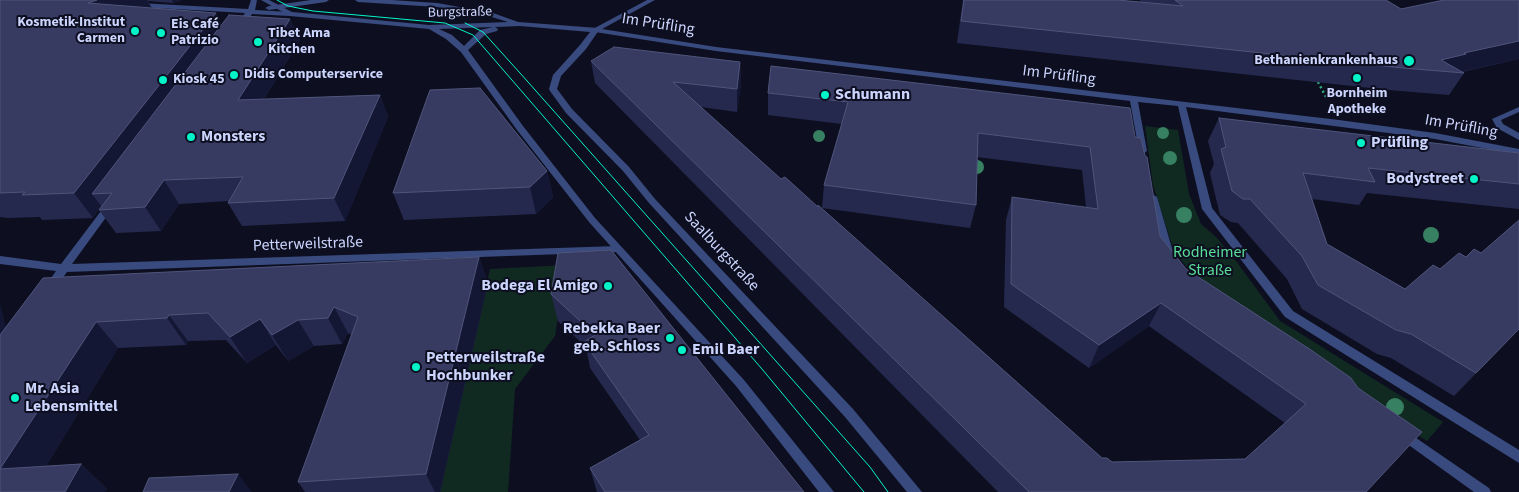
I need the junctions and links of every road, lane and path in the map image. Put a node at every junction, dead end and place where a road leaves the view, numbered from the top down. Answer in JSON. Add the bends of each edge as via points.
{"nodes":[{"id":1,"x":254,"y":0,"type":"edge"},
{"id":2,"x":264,"y":0,"type":"edge"},
{"id":3,"x":326,"y":0,"type":"edge"},
{"id":4,"x":358,"y":0,"type":"edge"},
{"id":5,"x":652,"y":0,"type":"edge"},
{"id":6,"x":129,"y":4,"type":"edge"},
{"id":7,"x":276,"y":7,"type":"junction"},
{"id":8,"x":251,"y":10,"type":"junction"},
{"id":9,"x":290,"y":14,"type":"junction"},
{"id":10,"x":520,"y":24,"type":"junction"},
{"id":11,"x":429,"y":27,"type":"junction"},
{"id":12,"x":595,"y":30,"type":"junction"},
{"id":13,"x":236,"y":33,"type":"edge"},
{"id":14,"x":464,"y":50,"type":"junction"},
{"id":15,"x":1134,"y":100,"type":"junction"},
{"id":16,"x":1182,"y":106,"type":"junction"},
{"id":17,"x":1519,"y":109,"type":"edge"},
{"id":18,"x":1519,"y":137,"type":"edge"},
{"id":19,"x":1519,"y":152,"type":"edge"},
{"id":20,"x":1144,"y":159,"type":"edge"},
{"id":21,"x":1149,"y":187,"type":"edge"},
{"id":22,"x":116,"y":196,"type":"edge"},
{"id":23,"x":618,"y":249,"type":"junction"},
{"id":24,"x":0,"y":260,"type":"edge"},
{"id":25,"x":1175,"y":263,"type":"edge"},
{"id":26,"x":64,"y":268,"type":"junction"},
{"id":27,"x":41,"y":299,"type":"edge"},
{"id":28,"x":1391,"y":426,"type":"edge"},
{"id":29,"x":1519,"y":458,"type":"edge"},
{"id":30,"x":827,"y":492,"type":"edge"},
{"id":31,"x":915,"y":492,"type":"edge"},
{"id":32,"x":1484,"y":492,"type":"edge"}],
"edges":[{"from":1,"to":8,"type":"street"},
{"from":2,"to":7,"type":"street"},
{"from":3,"to":7,"type":"street","name":"Burgstraße"},
{"from":4,"to":10,"type":"street","name":"Burgstraße","via":[[437,5],[493,15]]},
{"from":5,"to":12,"type":"street"},
{"from":6,"to":8,"type":"street","name":"Burgstraße"},
{"from":7,"to":8,"type":"street","name":"Burgstraße"},
{"from":7,"to":9,"type":"street"},
{"from":8,"to":9,"type":"street","name":"Burgstraße"},
{"from":8,"to":13,"type":"street"},
{"from":9,"to":11,"type":"street","name":"Burgstraße"},
{"from":10,"to":11,"type":"street","name":"Burgstraße"},
{"from":10,"to":12,"type":"street","name":"Burgstraße"},
{"from":10,"to":14,"type":"street","via":[[483,32]]},
{"from":11,"to":14,"type":"street","via":[[449,37]]},
{"from":12,"to":15,"type":"street","name":"Im Prüfling","via":[[716,49]]},
{"from":12,"to":31,"type":"street","name":"Saalburgstraße","via":[[557,75],[553,89],[569,111],[626,169],[848,413]]},
{"from":14,"to":23,"type":"street","via":[[526,136]]},
{"from":15,"to":16,"type":"street","name":"Im Prüfling"},
{"from":15,"to":20,"type":"street"},
{"from":16,"to":19,"type":"street","name":"Im Prüfling","via":[[1435,136]]},
{"from":16,"to":29,"type":"street","via":[[1207,208],[1289,314]]},
{"from":17,"to":18,"type":"street","name":"Im Prüfling","via":[[1496,119],[1500,126]]},
{"from":21,"to":25,"type":"street","via":[[1169,255]]},
{"from":22,"to":26,"type":"street"},
{"from":23,"to":26,"type":"street","name":"Petterweilstraße"},
{"from":23,"to":30,"type":"street","via":[[740,383]]},
{"from":24,"to":26,"type":"street","name":"Petterweilstraße"},
{"from":26,"to":27,"type":"street"},
{"from":28,"to":32,"type":"street"}]}
